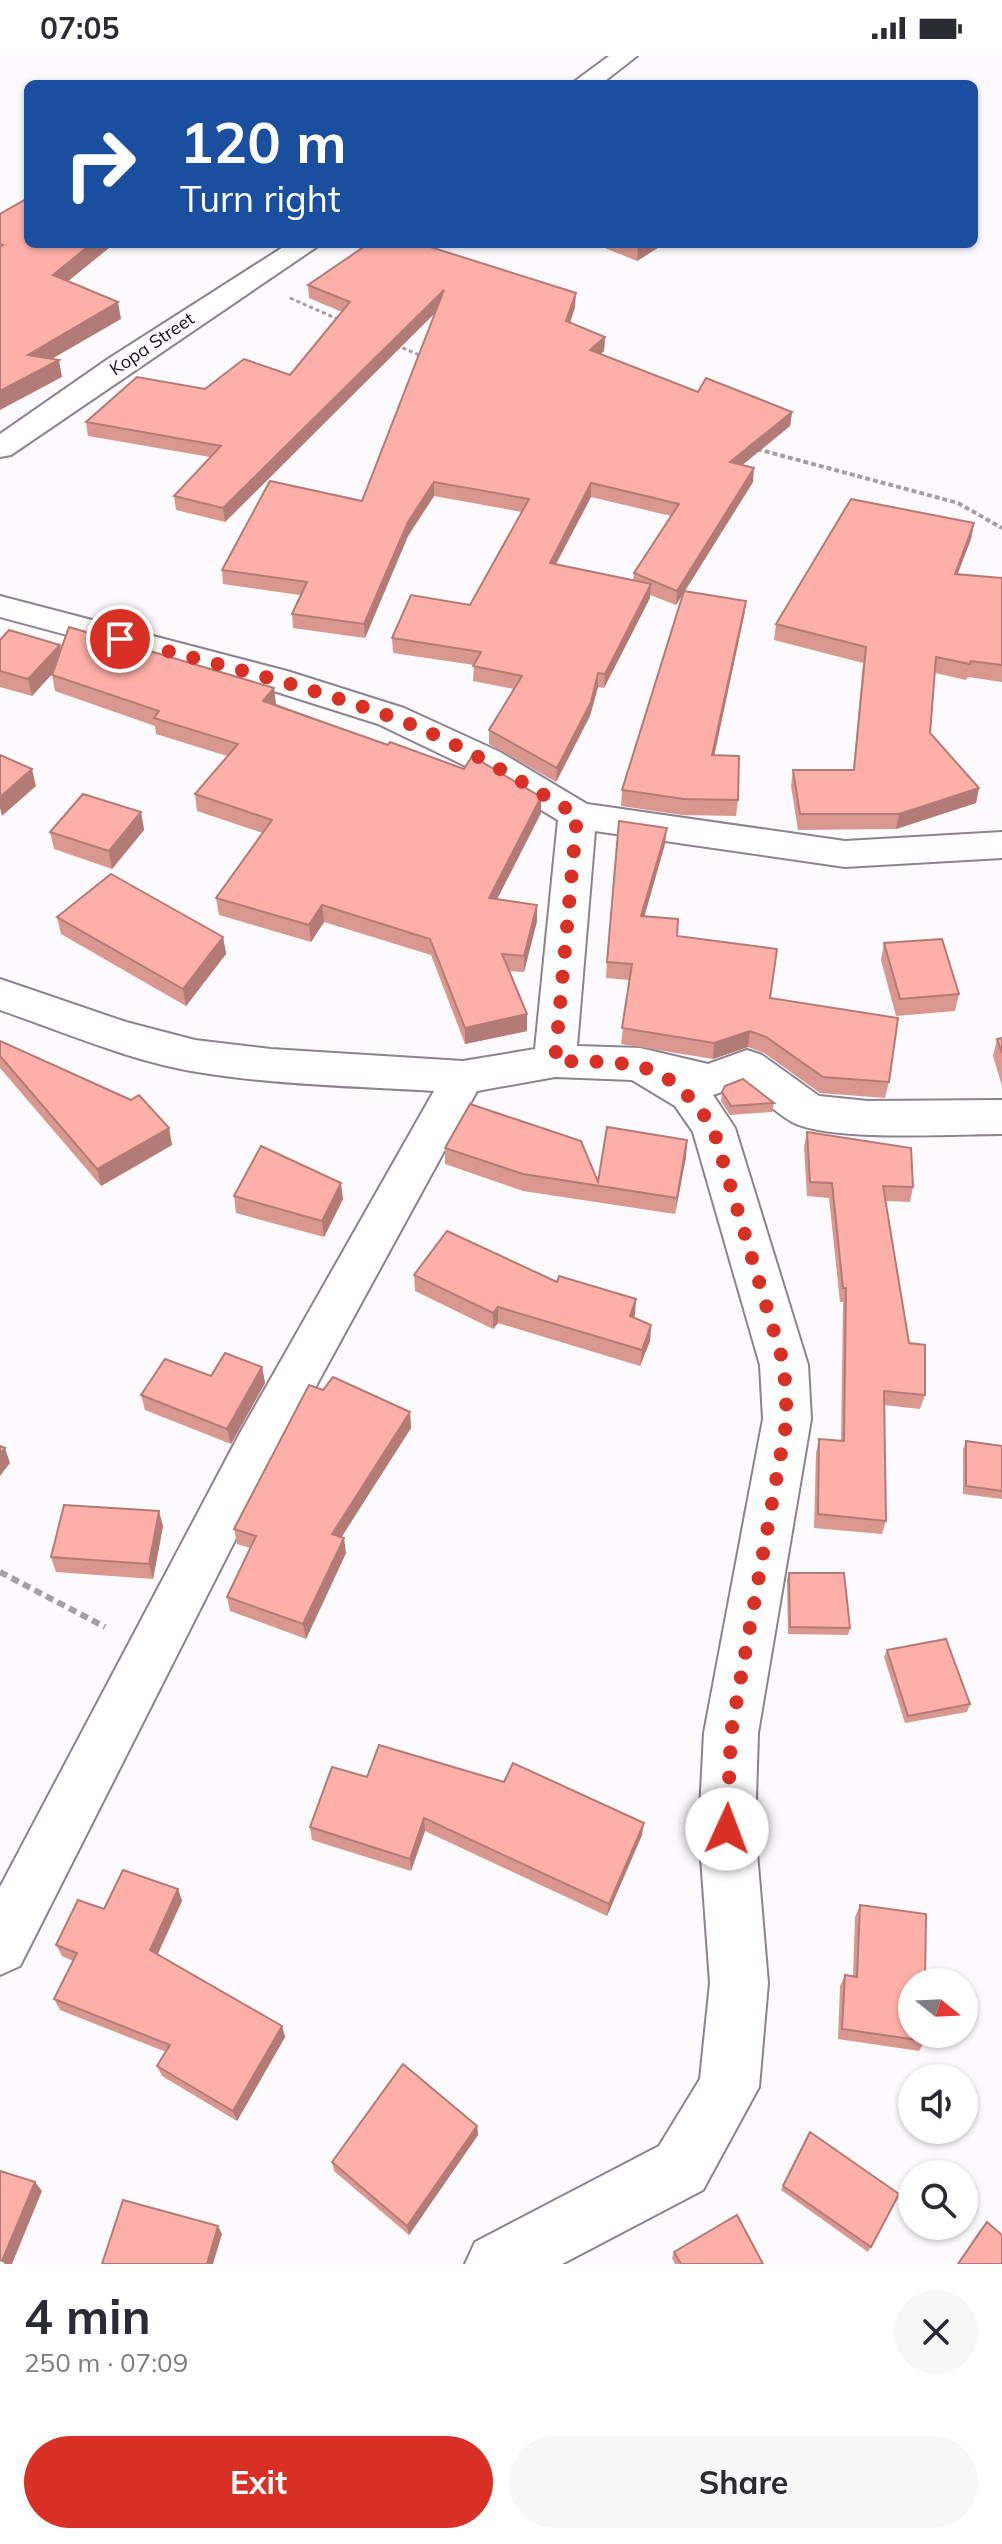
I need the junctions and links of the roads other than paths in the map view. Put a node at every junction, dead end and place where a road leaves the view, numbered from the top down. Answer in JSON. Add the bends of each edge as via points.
{"nodes":[{"id":1,"x":625,"y":56,"type":"edge"},
{"id":2,"x":590,"y":80,"type":"edge"},
{"id":3,"x":301,"y":248,"type":"edge"},
{"id":4,"x":0,"y":448,"type":"edge"},
{"id":5,"x":0,"y":606,"type":"edge"},
{"id":6,"x":577,"y":815,"type":"junction"},
{"id":7,"x":1002,"y":845,"type":"edge"},
{"id":8,"x":0,"y":994,"type":"edge"},
{"id":9,"x":555,"y":1061,"type":"junction"},
{"id":10,"x":640,"y":1064,"type":"junction"},
{"id":11,"x":463,"y":1077,"type":"junction"},
{"id":12,"x":1002,"y":1117,"type":"edge"},
{"id":13,"x":0,"y":1946,"type":"edge"},
{"id":14,"x":497,"y":2264,"type":"edge"}],
"edges":[{"from":1,"to":2,"type":"street"},
{"from":3,"to":4,"type":"street","name":"Kopa Street"},
{"from":5,"to":6,"type":"street","via":[[391,716],[487,761]]},
{"from":6,"to":7,"type":"street","via":[[845,854]]},
{"from":6,"to":9,"type":"street"},
{"from":8,"to":11,"type":"street","via":[[195,1056]]},
{"from":9,"to":10,"type":"street"},
{"from":9,"to":11,"type":"street"},
{"from":10,"to":12,"type":"street","via":[[710,1080],[747,1066],[809,1111],[868,1118]]},
{"from":10,"to":14,"type":"street","via":[[690,1095],[713,1128],[784,1365],[787,1419],[731,1733],[727,1829],[739,1983],[729,2087],[681,2168]]},
{"from":11,"to":13,"type":"street","via":[[257,1448]]}]}
